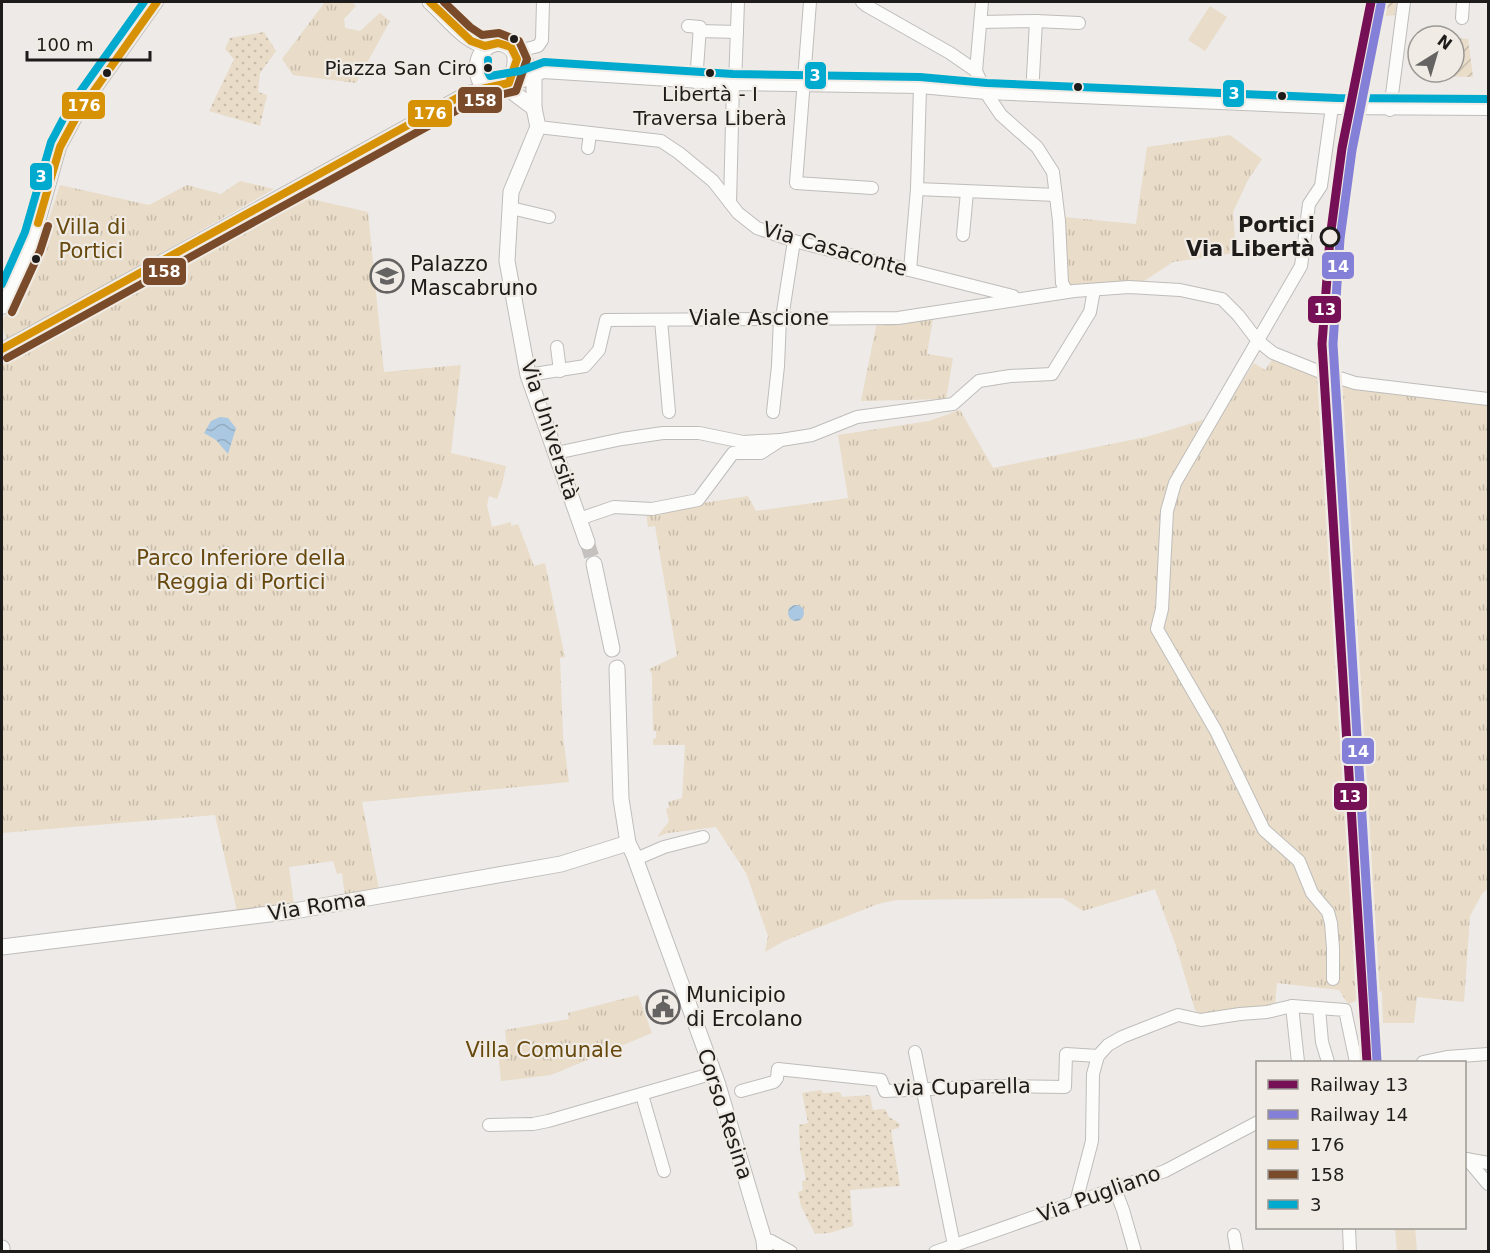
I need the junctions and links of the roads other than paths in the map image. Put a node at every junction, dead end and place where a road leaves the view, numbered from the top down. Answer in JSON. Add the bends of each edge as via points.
{"nodes":[{"id":1,"x":157,"y":2,"type":"edge"},
{"id":2,"x":430,"y":2,"type":"edge"},
{"id":3,"x":543,"y":2,"type":"edge"},
{"id":4,"x":738,"y":2,"type":"edge"},
{"id":5,"x":810,"y":2,"type":"edge"},
{"id":6,"x":862,"y":2,"type":"edge"},
{"id":7,"x":981,"y":2,"type":"edge"},
{"id":8,"x":1404,"y":2,"type":"edge"},
{"id":9,"x":1462,"y":2,"type":"edge"},
{"id":10,"x":1462,"y":18,"type":"dead end"},
{"id":11,"x":1036,"y":21,"type":"junction"},
{"id":12,"x":981,"y":22,"type":"junction"},
{"id":13,"x":1079,"y":23,"type":"dead end"},
{"id":14,"x":737,"y":32,"type":"junction"},
{"id":15,"x":483,"y":53,"type":"junction"},
{"id":16,"x":516,"y":54,"type":"junction"},
{"id":17,"x":976,"y":71,"type":"junction"},
{"id":18,"x":534,"y":75,"type":"junction"},
{"id":19,"x":696,"y":82,"type":"junction"},
{"id":20,"x":493,"y":84,"type":"junction"},
{"id":21,"x":734,"y":84,"type":"junction"},
{"id":22,"x":804,"y":85,"type":"junction"},
{"id":23,"x":920,"y":87,"type":"junction"},
{"id":24,"x":986,"y":93,"type":"junction"},
{"id":25,"x":1032,"y":95,"type":"junction"},
{"id":26,"x":1335,"y":107,"type":"junction"},
{"id":27,"x":534,"y":108,"type":"junction"},
{"id":28,"x":1488,"y":109,"type":"edge"},
{"id":29,"x":1390,"y":110,"type":"junction"},
{"id":30,"x":538,"y":127,"type":"junction"},
{"id":31,"x":590,"y":134,"type":"junction"},
{"id":32,"x":588,"y":148,"type":"dead end"},
{"id":33,"x":872,"y":188,"type":"dead end"},
{"id":34,"x":917,"y":189,"type":"junction"},
{"id":35,"x":967,"y":192,"type":"junction"},
{"id":36,"x":1056,"y":195,"type":"junction"},
{"id":37,"x":730,"y":203,"type":"junction"},
{"id":38,"x":511,"y":208,"type":"junction"},
{"id":39,"x":549,"y":217,"type":"dead end"},
{"id":40,"x":963,"y":235,"type":"dead end"},
{"id":41,"x":794,"y":241,"type":"junction"},
{"id":42,"x":910,"y":270,"type":"junction"},
{"id":43,"x":1094,"y":290,"type":"junction"},
{"id":44,"x":1067,"y":292,"type":"junction"},
{"id":45,"x":1020,"y":298,"type":"junction"},
{"id":46,"x":2,"y":308,"type":"edge"},
{"id":47,"x":781,"y":318,"type":"junction"},
{"id":48,"x":661,"y":320,"type":"junction"},
{"id":49,"x":1258,"y":341,"type":"junction"},
{"id":50,"x":3,"y":347,"type":"edge"},
{"id":51,"x":557,"y":347,"type":"dead end"},
{"id":52,"x":560,"y":371,"type":"junction"},
{"id":53,"x":528,"y":375,"type":"junction"},
{"id":54,"x":1488,"y":399,"type":"edge"},
{"id":55,"x":669,"y":412,"type":"dead end"},
{"id":56,"x":773,"y":412,"type":"dead end"},
{"id":57,"x":781,"y":440,"type":"junction"},
{"id":58,"x":556,"y":453,"type":"junction"},
{"id":59,"x":579,"y":519,"type":"junction"},
{"id":60,"x":587,"y":542,"type":"tunnel mouth"},
{"id":61,"x":594,"y":564,"type":"tunnel mouth"},
{"id":62,"x":612,"y":649,"type":"dead end"},
{"id":63,"x":616,"y":668,"type":"dead end"},
{"id":64,"x":703,"y":837,"type":"dead end"},
{"id":65,"x":628,"y":843,"type":"junction"},
{"id":66,"x":636,"y":859,"type":"junction"},
{"id":67,"x":2,"y":947,"type":"edge"},
{"id":68,"x":1332,"y":979,"type":"dead end"},
{"id":69,"x":1292,"y":1006,"type":"junction"},
{"id":70,"x":1319,"y":1008,"type":"junction"},
{"id":71,"x":915,"y":1052,"type":"dead end"},
{"id":72,"x":1488,"y":1054,"type":"edge"},
{"id":73,"x":1098,"y":1056,"type":"junction"},
{"id":74,"x":1298,"y":1061,"type":"edge"},
{"id":75,"x":1328,"y":1061,"type":"edge"},
{"id":76,"x":1356,"y":1061,"type":"edge"},
{"id":77,"x":1428,"y":1061,"type":"edge"},
{"id":78,"x":714,"y":1073,"type":"junction"},
{"id":79,"x":923,"y":1090,"type":"junction"},
{"id":80,"x":741,"y":1091,"type":"dead end"},
{"id":81,"x":642,"y":1095,"type":"junction"},
{"id":82,"x":1256,"y":1123,"type":"edge"},
{"id":83,"x":489,"y":1125,"type":"dead end"},
{"id":84,"x":1466,"y":1159,"type":"edge"},
{"id":85,"x":1488,"y":1163,"type":"edge"},
{"id":86,"x":664,"y":1171,"type":"dead end"},
{"id":87,"x":1488,"y":1184,"type":"edge"},
{"id":88,"x":1115,"y":1189,"type":"junction"},
{"id":89,"x":1076,"y":1202,"type":"junction"},
{"id":90,"x":1349,"y":1229,"type":"edge"},
{"id":91,"x":1234,"y":1235,"type":"dead end"},
{"id":92,"x":765,"y":1246,"type":"edge"},
{"id":93,"x":959,"y":1246,"type":"edge"},
{"id":94,"x":791,"y":1251,"type":"edge"},
{"id":95,"x":935,"y":1251,"type":"edge"},
{"id":96,"x":1135,"y":1251,"type":"edge"},
{"id":97,"x":1237,"y":1251,"type":"edge"},
{"id":98,"x":1350,"y":1251,"type":"edge"}],
"edges":[{"from":1,"to":46,"type":"street","via":[[79,111],[60,147],[35,236]]},
{"from":2,"to":15,"type":"main road"},
{"from":3,"to":16,"type":"street","via":[[542,40],[538,46]]},
{"from":4,"to":14,"type":"street"},
{"from":5,"to":22,"type":"street"},
{"from":6,"to":17,"type":"street"},
{"from":7,"to":12,"type":"street"},
{"from":8,"to":29,"type":"street"},
{"from":9,"to":10,"type":"street"},
{"from":11,"to":12,"type":"street"},
{"from":11,"to":13,"type":"street"},
{"from":11,"to":25,"type":"street"},
{"from":12,"to":17,"type":"street"},
{"from":14,"to":19,"type":"street","via":[[694,28]]},
{"from":14,"to":21,"type":"street"},
{"from":15,"to":16,"type":"main road","via":[[492,44],[503,43]]},
{"from":15,"to":20,"type":"main road","via":[[477,65]]},
{"from":16,"to":18,"type":"main road"},
{"from":16,"to":20,"type":"main road"},
{"from":17,"to":24,"type":"street"},
{"from":18,"to":19,"type":"street","via":[[543,72]]},
{"from":18,"to":20,"type":"street","via":[[523,81]]},
{"from":18,"to":27,"type":"main road"},
{"from":19,"to":21,"type":"street"},
{"from":20,"to":27,"type":"main road","via":[[511,91]]},
{"from":20,"to":50,"type":"street","via":[[468,92]]},
{"from":21,"to":22,"type":"street"},
{"from":21,"to":37,"type":"street"},
{"from":22,"to":23,"type":"street"},
{"from":22,"to":33,"type":"street","via":[[796,183]]},
{"from":23,"to":24,"type":"street"},
{"from":23,"to":34,"type":"street"},
{"from":24,"to":25,"type":"street"},
{"from":24,"to":36,"type":"street","via":[[1001,115],[1037,147],[1053,172]]},
{"from":25,"to":26,"type":"street"},
{"from":26,"to":29,"type":"street"},
{"from":26,"to":49,"type":"street","via":[[1321,186],[1309,204],[1301,266]]},
{"from":27,"to":30,"type":"main road"},
{"from":28,"to":29,"type":"street"},
{"from":30,"to":31,"type":"street","name":"Via Casaconte"},
{"from":30,"to":38,"type":"main road","name":"Via Università","via":[[511,192]]},
{"from":31,"to":32,"type":"street"},
{"from":31,"to":37,"type":"street","name":"Via Casaconte","via":[[661,141],[713,181]]},
{"from":34,"to":35,"type":"street"},
{"from":34,"to":42,"type":"street"},
{"from":35,"to":36,"type":"street"},
{"from":35,"to":40,"type":"street"},
{"from":36,"to":44,"type":"street","via":[[1062,283]]},
{"from":37,"to":41,"type":"street","name":"Via Casaconte","via":[[757,228]]},
{"from":38,"to":39,"type":"street"},
{"from":38,"to":53,"type":"main road","name":"Via Università","via":[[507,261]]},
{"from":41,"to":42,"type":"street","name":"Via Casaconte"},
{"from":41,"to":47,"type":"street"},
{"from":42,"to":45,"type":"street","name":"Via Casaconte"},
{"from":43,"to":44,"type":"street","name":"Viale Ascione"},
{"from":43,"to":49,"type":"street","name":"Viale Ascione","via":[[1180,290],[1221,299]]},
{"from":43,"to":57,"type":"street","via":[[1090,312],[1052,374],[979,381],[953,404],[857,417],[812,435]]},
{"from":44,"to":45,"type":"street","name":"Viale Ascione"},
{"from":45,"to":47,"type":"street","name":"Viale Ascione","via":[[898,318]]},
{"from":47,"to":48,"type":"street","name":"Viale Ascione"},
{"from":47,"to":56,"type":"street"},
{"from":48,"to":52,"type":"street","name":"Viale Ascione","via":[[606,320],[599,350],[585,366]]},
{"from":48,"to":55,"type":"street"},
{"from":49,"to":54,"type":"street","name":"Viale Ascione","via":[[1273,353],[1355,382]]},
{"from":49,"to":68,"type":"street","via":[[1175,483],[1167,511],[1162,609],[1157,629],[1216,731],[1264,830],[1299,861],[1312,892],[1328,912]]},
{"from":51,"to":52,"type":"street"},
{"from":52,"to":53,"type":"street","name":"Viale Ascione"},
{"from":53,"to":58,"type":"main road","name":"Via Università"},
{"from":57,"to":58,"type":"street","via":[[743,442],[699,433],[663,433]]},
{"from":57,"to":59,"type":"street","via":[[761,453],[733,453],[698,500],[652,509],[614,507]]},
{"from":58,"to":59,"type":"main road","name":"Via Università"},
{"from":59,"to":60,"type":"main road","name":"Via Università"},
{"from":61,"to":62,"type":"main road"},
{"from":63,"to":65,"type":"main road","via":[[621,799]]},
{"from":64,"to":66,"type":"street"},
{"from":65,"to":66,"type":"main road","name":"Corso Resina"},
{"from":65,"to":67,"type":"main road","name":"Via Roma","via":[[561,864],[294,911]]},
{"from":66,"to":78,"type":"main road","name":"Corso Resina"},
{"from":69,"to":70,"type":"street"},
{"from":69,"to":73,"type":"street","via":[[1201,1020],[1178,1016],[1122,1037]]},
{"from":69,"to":74,"type":"street"},
{"from":70,"to":75,"type":"street"},
{"from":70,"to":76,"type":"street","via":[[1345,1010]]},
{"from":71,"to":79,"type":"street"},
{"from":72,"to":77,"type":"street"},
{"from":73,"to":79,"type":"street","name":"via Cuparella","via":[[1066,1054],[1065,1087]]},
{"from":73,"to":89,"type":"street","via":[[1093,1074],[1092,1141]]},
{"from":78,"to":81,"type":"street"},
{"from":78,"to":92,"type":"main road","name":"Corso Resina"},
{"from":79,"to":80,"type":"street","name":"via Cuparella","via":[[885,1091],[881,1080],[778,1069],[774,1082]]},
{"from":79,"to":93,"type":"street"},
{"from":81,"to":83,"type":"street","via":[[533,1124]]},
{"from":81,"to":86,"type":"street"},
{"from":82,"to":88,"type":"street","name":"Via Pugliano","via":[[1165,1171]]},
{"from":84,"to":85,"type":"street"},
{"from":84,"to":87,"type":"street"},
{"from":88,"to":89,"type":"street","name":"Via Pugliano"},
{"from":88,"to":96,"type":"street"},
{"from":89,"to":93,"type":"street","name":"Via Pugliano"},
{"from":90,"to":98,"type":"street"},
{"from":91,"to":97,"type":"street"},
{"from":92,"to":94,"type":"street","via":[[771,1241]]},
{"from":93,"to":95,"type":"street","name":"Via Pugliano"}]}
